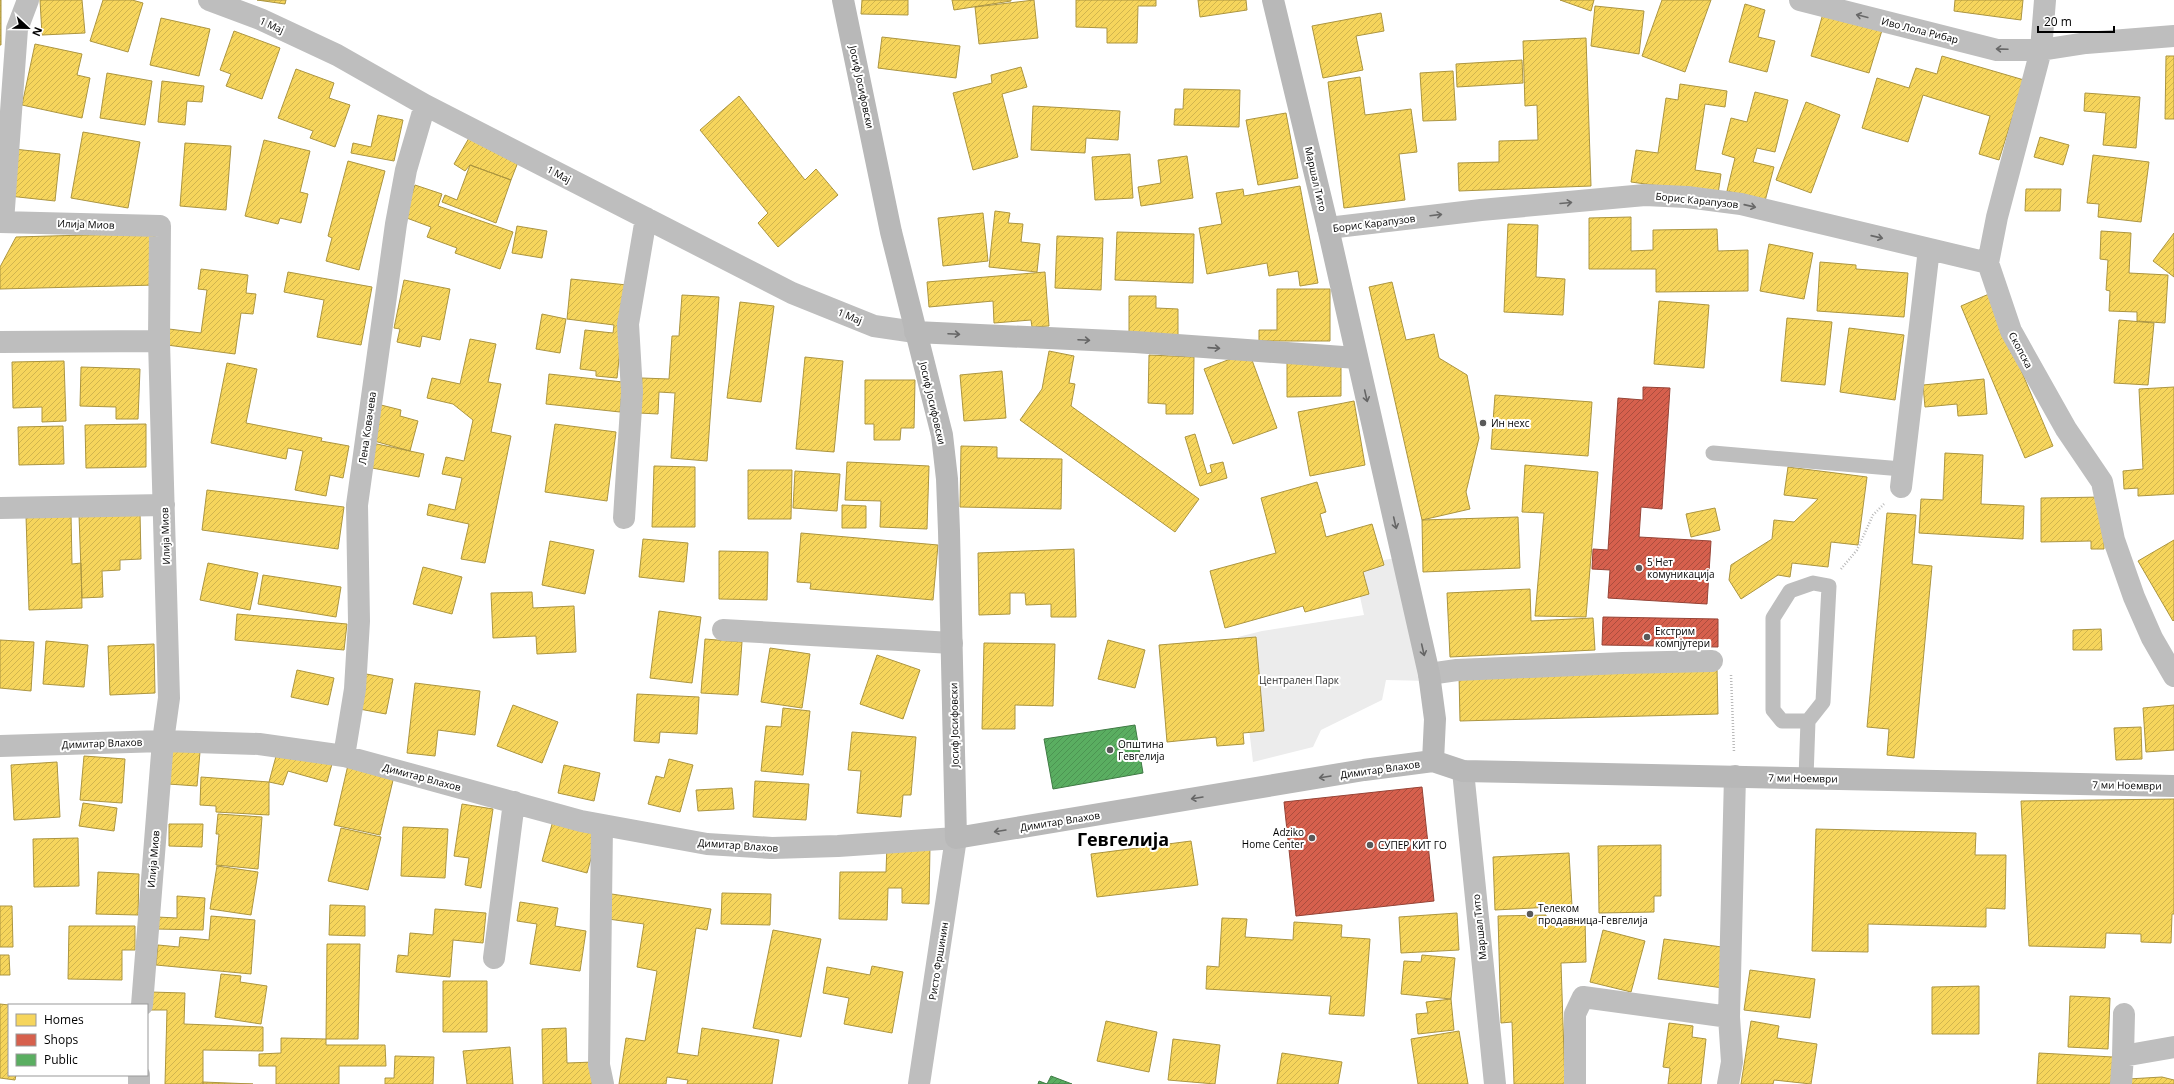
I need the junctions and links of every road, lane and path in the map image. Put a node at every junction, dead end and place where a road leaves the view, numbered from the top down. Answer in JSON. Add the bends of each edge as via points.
{"nodes":[{"id":1,"x":28,"y":0,"type":"edge"},
{"id":2,"x":209,"y":0,"type":"edge"},
{"id":3,"x":843,"y":0,"type":"edge"},
{"id":4,"x":1273,"y":0,"type":"edge"},
{"id":5,"x":1800,"y":0,"type":"edge"},
{"id":6,"x":2045,"y":0,"type":"edge"},
{"id":7,"x":2174,"y":36,"type":"edge"},
{"id":8,"x":2041,"y":50,"type":"junction"},
{"id":9,"x":425,"y":105,"type":"junction"},
{"id":10,"x":646,"y":218,"type":"junction"},
{"id":11,"x":1,"y":222,"type":"edge"},
{"id":12,"x":1328,"y":228,"type":"junction"},
{"id":13,"x":1929,"y":249,"type":"junction"},
{"id":14,"x":1988,"y":264,"type":"junction"},
{"id":15,"x":915,"y":332,"type":"junction"},
{"id":16,"x":159,"y":341,"type":"junction"},
{"id":17,"x":0,"y":342,"type":"edge"},
{"id":18,"x":1357,"y":358,"type":"junction"},
{"id":19,"x":1713,"y":454,"type":"dead end"},
{"id":20,"x":1901,"y":478,"type":"junction"},
{"id":21,"x":164,"y":505,"type":"junction"},
{"id":22,"x":0,"y":508,"type":"edge"},
{"id":23,"x":624,"y":518,"type":"dead end"},
{"id":24,"x":1829,"y":586,"type":"junction"},
{"id":25,"x":723,"y":630,"type":"dead end"},
{"id":26,"x":952,"y":643,"type":"junction"},
{"id":27,"x":1712,"y":661,"type":"joint"},
{"id":28,"x":1429,"y":674,"type":"junction"},
{"id":29,"x":2174,"y":676,"type":"edge"},
{"id":30,"x":1808,"y":721,"type":"junction"},
{"id":31,"x":163,"y":741,"type":"junction"},
{"id":32,"x":0,"y":746,"type":"edge"},
{"id":33,"x":344,"y":756,"type":"junction"},
{"id":34,"x":1433,"y":761,"type":"junction"},
{"id":35,"x":1463,"y":771,"type":"junction"},
{"id":36,"x":1735,"y":776,"type":"junction"},
{"id":37,"x":1806,"y":778,"type":"junction"},
{"id":38,"x":2174,"y":786,"type":"edge"},
{"id":39,"x":514,"y":802,"type":"junction"},
{"id":40,"x":602,"y":825,"type":"junction"},
{"id":41,"x":956,"y":838,"type":"junction"},
{"id":42,"x":494,"y":958,"type":"dead end"},
{"id":43,"x":142,"y":1004,"type":"edge"},
{"id":44,"x":2124,"y":1014,"type":"dead end"},
{"id":45,"x":1729,"y":1017,"type":"junction"},
{"id":46,"x":2174,"y":1047,"type":"edge"},
{"id":47,"x":2123,"y":1056,"type":"junction"},
{"id":48,"x":603,"y":1084,"type":"edge"},
{"id":49,"x":919,"y":1084,"type":"edge"},
{"id":50,"x":1496,"y":1084,"type":"edge"},
{"id":51,"x":1575,"y":1084,"type":"edge"},
{"id":52,"x":1728,"y":1084,"type":"edge"},
{"id":53,"x":2121,"y":1084,"type":"edge"}],
"edges":[{"from":1,"to":11,"type":"street","via":[[17,29]]},
{"from":2,"to":9,"type":"street","name":"1 Мај","via":[[260,19],[337,56]]},
{"from":3,"to":15,"type":"main road","name":"Јосиф Јосифовски","via":[[891,232]]},
{"from":4,"to":12,"type":"main road","name":"Маршал Тито"},
{"from":8,"to":5,"type":"street","name":"Иво Лола Рибар","one_way":true,"via":[[1997,50]]},
{"from":6,"to":8,"type":"street","name":"Скопска"},
{"from":7,"to":8,"type":"street","name":"Иво Лола Рибар","via":[[2086,43]]},
{"from":8,"to":14,"type":"street","name":"Скопска","via":[[1997,217]]},
{"from":9,"to":10,"type":"street","name":"1 Мај"},
{"from":9,"to":33,"type":"street","name":"Лена Ковачева","via":[[406,170],[396,224],[357,505],[359,621],[355,689]]},
{"from":10,"to":15,"type":"street","name":"1 Мај","via":[[792,293],[874,326]]},
{"from":10,"to":23,"type":"street","via":[[628,324],[632,392]]},
{"from":11,"to":16,"type":"street","name":"Илија Миов","via":[[160,226]]},
{"from":12,"to":13,"type":"street","name":"Борис Карапузов","one_way":true,"via":[[1481,210],[1645,195],[1741,204]]},
{"from":12,"to":18,"type":"main road","name":"Маршал Тито"},
{"from":13,"to":14,"type":"street","name":"Борис Карапузов"},
{"from":13,"to":20,"type":"street"},
{"from":14,"to":29,"type":"street","name":"Скопска","via":[[2011,331],[2059,416],[2102,482],[2114,540],[2134,596],[2152,638]]},
{"from":15,"to":18,"type":"main road","one_way":true,"via":[[1135,342]]},
{"from":15,"to":26,"type":"main road","name":"Јосиф Јосифовски","via":[[942,435],[948,487]]},
{"from":16,"to":17,"type":"street"},
{"from":16,"to":21,"type":"street","name":"Илија Миов"},
{"from":18,"to":28,"type":"main road","name":"Маршал Тито","one_way":true},
{"from":19,"to":20,"type":"lane"},
{"from":20,"to":24,"type":"path","via":[[1873,515],[1857,550]]},
{"from":21,"to":22,"type":"street"},
{"from":21,"to":31,"type":"street","name":"Илија Миов","via":[[169,698]]},
{"from":24,"to":30,"type":"lane","via":[[1823,702]]},
{"from":24,"to":30,"type":"lane","via":[[1813,583],[1790,591],[1773,618],[1773,710],[1782,721]]},
{"from":25,"to":26,"type":"street"},
{"from":26,"to":41,"type":"main road","name":"Јосиф Јосифовски"},
{"from":27,"to":28,"type":"street","via":[[1623,663]]},
{"from":27,"to":36,"type":"path","via":[[1731,673]]},
{"from":28,"to":34,"type":"main road","name":"Маршал Тито","via":[[1435,719]]},
{"from":30,"to":37,"type":"lane"},
{"from":31,"to":32,"type":"street","name":"Димитар Влахов"},
{"from":31,"to":33,"type":"street","name":"Димитар Влахов","via":[[259,744]]},
{"from":31,"to":43,"type":"street","name":"Илија Миов"},
{"from":33,"to":39,"type":"street","name":"Димитар Влахов"},
{"from":34,"to":35,"type":"main road","name":"7 ми Ноември"},
{"from":34,"to":41,"type":"main road","name":"Димитар Влахов","one_way":true,"via":[[1364,770]]},
{"from":35,"to":36,"type":"main road","name":"7 ми Ноември"},
{"from":35,"to":50,"type":"street","name":"Маршал Тито"},
{"from":36,"to":37,"type":"main road","name":"7 ми Ноември"},
{"from":36,"to":45,"type":"street"},
{"from":37,"to":38,"type":"main road","name":"7 ми Ноември"},
{"from":39,"to":40,"type":"street","name":"Димитар Влахов"},
{"from":39,"to":42,"type":"street"},
{"from":40,"to":41,"type":"street","name":"Димитар Влахов","via":[[707,844],[772,848]]},
{"from":40,"to":48,"type":"street","via":[[599,1065]]},
{"from":41,"to":49,"type":"street","name":"Ристо Фршинин"},
{"from":44,"to":47,"type":"street"},
{"from":45,"to":51,"type":"street","via":[[1583,997],[1575,1014]]},
{"from":45,"to":52,"type":"street","via":[[1732,1062]]},
{"from":46,"to":47,"type":"street"},
{"from":47,"to":53,"type":"street"}]}
